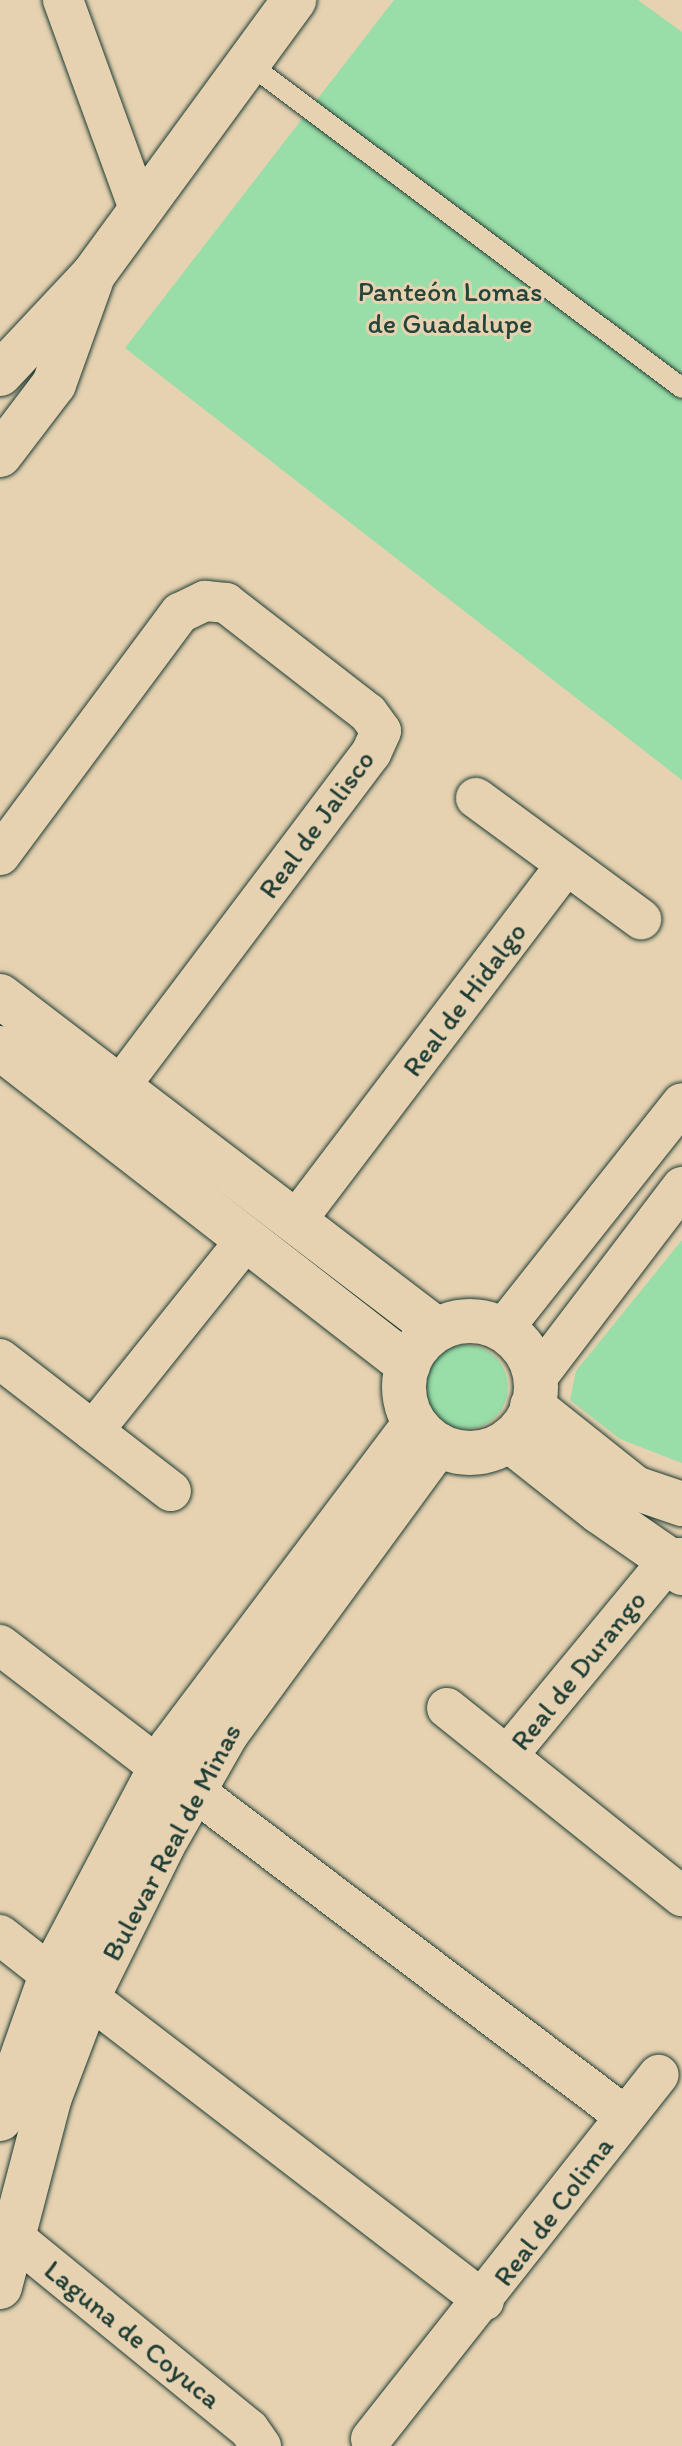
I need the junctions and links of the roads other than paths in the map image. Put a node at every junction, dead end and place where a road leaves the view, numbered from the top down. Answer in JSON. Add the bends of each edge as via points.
{"nodes":[{"id":1,"x":63,"y":0,"type":"edge"},
{"id":2,"x":294,"y":0,"type":"edge"},
{"id":3,"x":248,"y":63,"type":"junction"},
{"id":4,"x":140,"y":211,"type":"junction"},
{"id":5,"x":93,"y":275,"type":"junction"},
{"id":6,"x":0,"y":374,"type":"edge"},
{"id":7,"x":682,"y":388,"type":"edge"},
{"id":8,"x":0,"y":455,"type":"edge"},
{"id":9,"x":476,"y":798,"type":"dead end"},
{"id":10,"x":0,"y":855,"type":"edge"},
{"id":11,"x":565,"y":866,"type":"junction"},
{"id":12,"x":641,"y":919,"type":"dead end"},
{"id":13,"x":0,"y":996,"type":"edge"},
{"id":14,"x":0,"y":1048,"type":"edge"},
{"id":15,"x":119,"y":1087,"type":"junction"},
{"id":16,"x":682,"y":1103,"type":"edge"},
{"id":17,"x":682,"y":1187,"type":"edge"},
{"id":18,"x":295,"y":1222,"type":"junction"},
{"id":19,"x":247,"y":1239,"type":"junction"},
{"id":20,"x":436,"y":1329,"type":"junction"},
{"id":21,"x":503,"y":1329,"type":"junction"},
{"id":22,"x":0,"y":1359,"type":"edge"},
{"id":23,"x":408,"y":1365,"type":"junction"},
{"id":24,"x":526,"y":1409,"type":"junction"},
{"id":25,"x":93,"y":1431,"type":"junction"},
{"id":26,"x":426,"y":1435,"type":"junction"},
{"id":27,"x":171,"y":1491,"type":"dead end"},
{"id":28,"x":682,"y":1504,"type":"edge"},
{"id":29,"x":678,"y":1565,"type":"edge"},
{"id":30,"x":0,"y":1645,"type":"edge"},
{"id":31,"x":447,"y":1708,"type":"dead end"},
{"id":32,"x":507,"y":1756,"type":"junction"},
{"id":33,"x":176,"y":1778,"type":"junction"},
{"id":34,"x":682,"y":1896,"type":"edge"},
{"id":35,"x":0,"y":1935,"type":"edge"},
{"id":36,"x":51,"y":1975,"type":"junction"},
{"id":37,"x":88,"y":1997,"type":"junction"},
{"id":38,"x":658,"y":2075,"type":"dead end"},
{"id":39,"x":625,"y":2116,"type":"junction"},
{"id":40,"x":0,"y":2119,"type":"edge"},
{"id":41,"x":7,"y":2231,"type":"edge"},
{"id":42,"x":0,"y":2287,"type":"edge"},
{"id":43,"x":484,"y":2301,"type":"junction"},
{"id":44,"x":371,"y":2439,"type":"dead end"},
{"id":45,"x":261,"y":2446,"type":"edge"}],
"edges":[{"from":1,"to":4,"type":"street"},
{"from":2,"to":3,"type":"street"},
{"from":3,"to":4,"type":"street"},
{"from":3,"to":7,"type":"lane"},
{"from":4,"to":5,"type":"street"},
{"from":5,"to":6,"type":"street"},
{"from":5,"to":8,"type":"street","via":[[54,384]]},
{"from":9,"to":11,"type":"street"},
{"from":10,"to":15,"type":"street","name":"Real de Jalisco","via":[[180,613],[205,601],[226,603],[368,713],[381,731],[371,753]]},
{"from":11,"to":12,"type":"street"},
{"from":11,"to":18,"type":"street","name":"Real de Hidalgo"},
{"from":13,"to":15,"type":"street"},
{"from":14,"to":19,"type":"street"},
{"from":15,"to":18,"type":"street"},
{"from":16,"to":21,"type":"street"},
{"from":17,"to":24,"type":"street"},
{"from":18,"to":20,"type":"street"},
{"from":19,"to":23,"type":"street"},
{"from":19,"to":25,"type":"street"},
{"from":20,"to":21,"type":"street","via":[[470,1321]]},
{"from":20,"to":23,"type":"street"},
{"from":21,"to":24,"type":"street","via":[[525,1351]]},
{"from":22,"to":25,"type":"street"},
{"from":23,"to":26,"type":"street","via":[[405,1397]]},
{"from":24,"to":26,"type":"street","via":[[474,1453]]},
{"from":24,"to":28,"type":"street","via":[[635,1488]]},
{"from":24,"to":29,"type":"street"},
{"from":25,"to":27,"type":"street"},
{"from":26,"to":33,"type":"street","name":"Bulevar Real de Minas","via":[[205,1697]]},
{"from":29,"to":32,"type":"street","name":"Real de Durango"},
{"from":30,"to":33,"type":"street","name":"Real de Colima"},
{"from":31,"to":32,"type":"street"},
{"from":32,"to":34,"type":"street","name":"Real de Durango"},
{"from":33,"to":36,"type":"street","name":"Bulevar Real de Minas"},
{"from":33,"to":37,"type":"street","name":"Bulevar Real de Minas"},
{"from":33,"to":39,"type":"street","name":"Real de Colima"},
{"from":35,"to":36,"type":"street"},
{"from":36,"to":40,"type":"street","name":"Bulevar Real de Minas"},
{"from":37,"to":41,"type":"street","name":"Bulevar Real de Minas"},
{"from":37,"to":43,"type":"street","name":"Real de Colima"},
{"from":38,"to":39,"type":"street"},
{"from":39,"to":43,"type":"street","name":"Real de Colima"},
{"from":41,"to":42,"type":"street","name":"Bulevar Real de Minas"},
{"from":41,"to":45,"type":"street","name":"Laguna de Coyuca","via":[[249,2429]]},
{"from":43,"to":44,"type":"street"}]}
